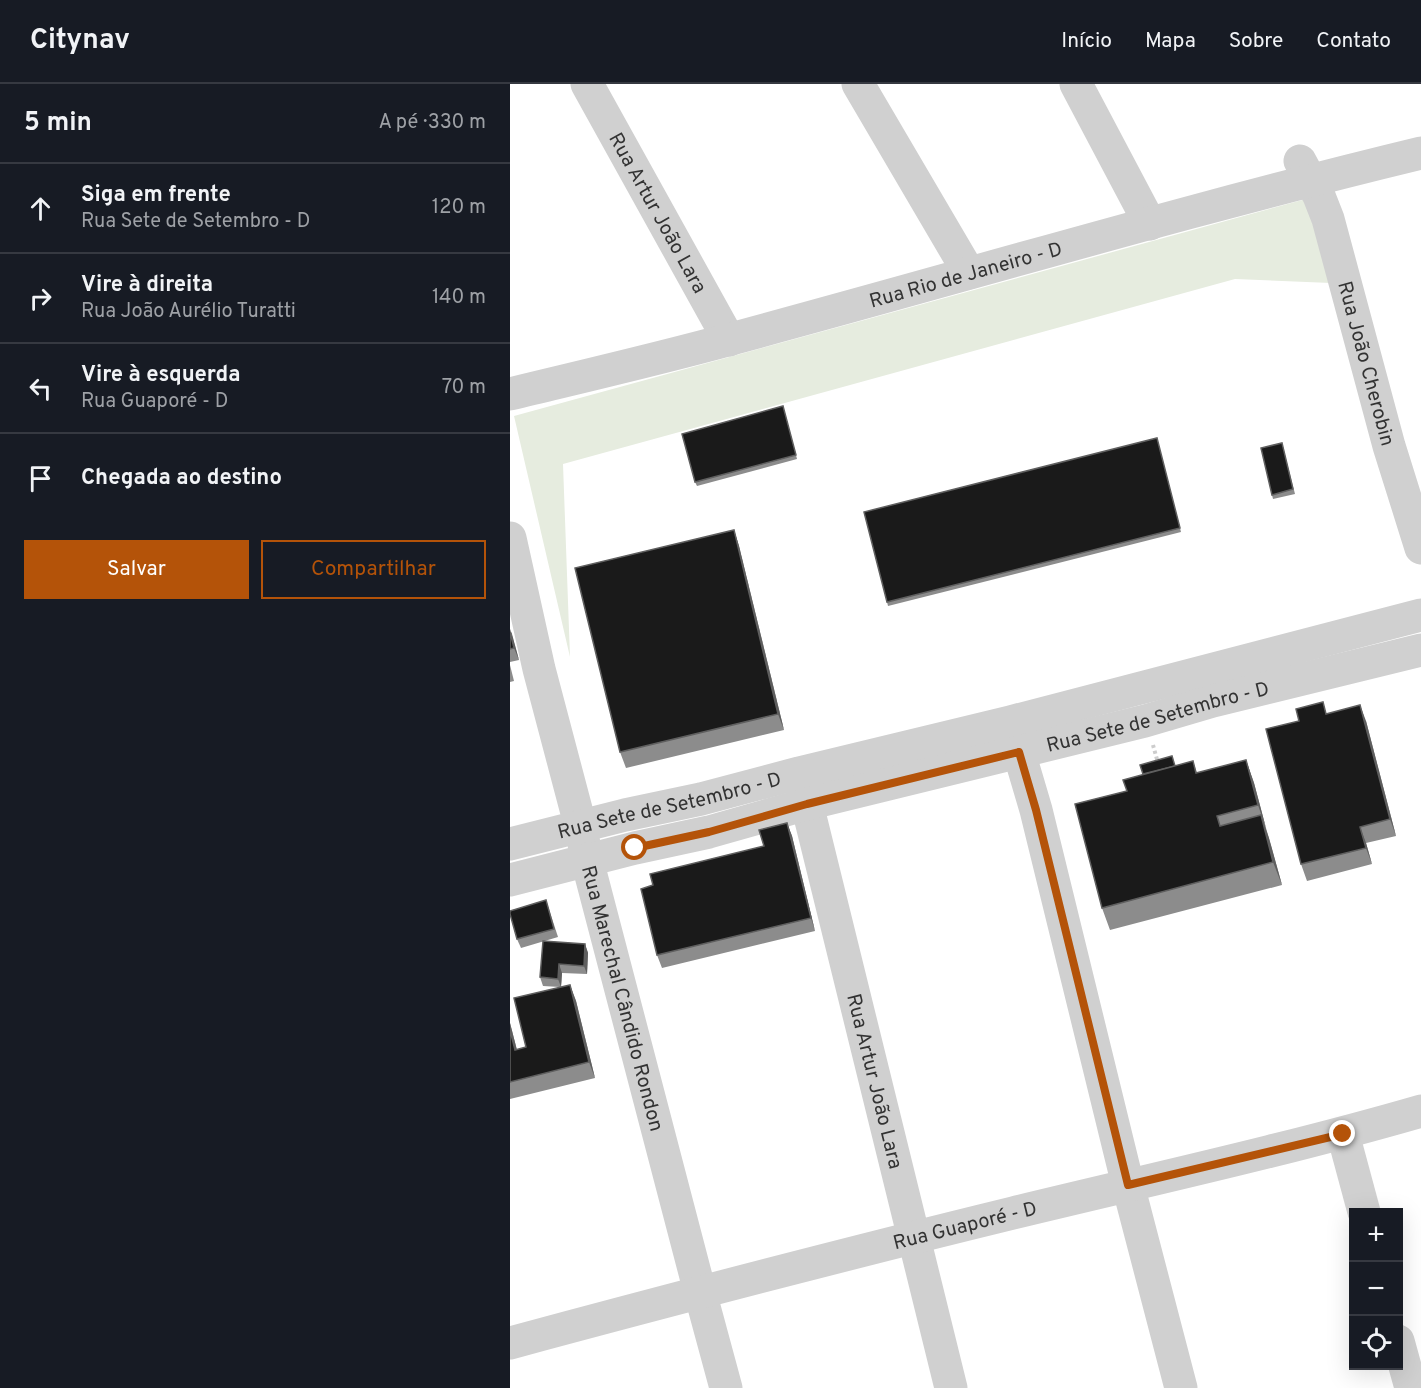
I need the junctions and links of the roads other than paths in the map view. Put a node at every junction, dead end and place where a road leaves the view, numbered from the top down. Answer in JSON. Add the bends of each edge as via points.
{"nodes":[{"id":1,"x":587,"y":84,"type":"edge"},
{"id":2,"x":858,"y":84,"type":"edge"},
{"id":3,"x":1076,"y":84,"type":"edge"},
{"id":4,"x":1421,"y":153,"type":"edge"},
{"id":5,"x":1304,"y":170,"type":"junction"},
{"id":6,"x":1150,"y":224,"type":"junction"},
{"id":7,"x":969,"y":273,"type":"junction"},
{"id":8,"x":729,"y":340,"type":"junction"},
{"id":9,"x":510,"y":394,"type":"edge"},
{"id":10,"x":510,"y":538,"type":"edge"},
{"id":11,"x":1421,"y":548,"type":"edge"},
{"id":12,"x":1421,"y":615,"type":"edge"},
{"id":13,"x":1421,"y":650,"type":"edge"},
{"id":14,"x":1014,"y":737,"type":"junction"},
{"id":15,"x":803,"y":788,"type":"junction"},
{"id":16,"x":701,"y":799,"type":"junction"},
{"id":17,"x":581,"y":828,"type":"junction"},
{"id":18,"x":709,"y":832,"type":"junction"},
{"id":19,"x":510,"y":844,"type":"edge"},
{"id":20,"x":588,"y":860,"type":"junction"},
{"id":21,"x":510,"y":880,"type":"edge"},
{"id":22,"x":1421,"y":1111,"type":"edge"},
{"id":23,"x":1343,"y":1134,"type":"junction"},
{"id":24,"x":1128,"y":1185,"type":"junction"},
{"id":25,"x":1363,"y":1208,"type":"edge"},
{"id":26,"x":914,"y":1237,"type":"junction"},
{"id":27,"x":700,"y":1292,"type":"junction"},
{"id":28,"x":510,"y":1343,"type":"edge"},
{"id":29,"x":1403,"y":1359,"type":"edge"},
{"id":30,"x":726,"y":1388,"type":"edge"},
{"id":31,"x":951,"y":1388,"type":"edge"},
{"id":32,"x":1181,"y":1388,"type":"edge"},
{"id":33,"x":1411,"y":1388,"type":"edge"}],
"edges":[{"from":1,"to":8,"type":"street","name":"Rua Artur João Lara"},
{"from":2,"to":7,"type":"street"},
{"from":3,"to":6,"type":"street"},
{"from":4,"to":5,"type":"street","name":"Rua Rio de Janeiro - D"},
{"from":5,"to":6,"type":"street","name":"Rua Rio de Janeiro - D"},
{"from":5,"to":11,"type":"street","name":"Rua João Cherobin","via":[[1328,219],[1389,446]]},
{"from":6,"to":7,"type":"street","name":"Rua Rio de Janeiro - D"},
{"from":7,"to":8,"type":"street","name":"Rua Rio de Janeiro - D"},
{"from":8,"to":9,"type":"street","name":"Rua Rio de Janeiro - D"},
{"from":10,"to":17,"type":"street","name":"Rua Marechal Cândido Rondon","via":[[538,669]]},
{"from":12,"to":14,"type":"street","name":"Rua Sete de Setembro - D"},
{"from":13,"to":14,"type":"street","name":"Rua Sete de Setembro - D","via":[[1145,721]]},
{"from":14,"to":15,"type":"street","name":"Rua Sete de Setembro - D"},
{"from":14,"to":24,"type":"street","via":[[1036,810]]},
{"from":15,"to":16,"type":"street","name":"Rua Sete de Setembro - D"},
{"from":15,"to":18,"type":"street","name":"Rua Sete de Setembro - D"},
{"from":15,"to":26,"type":"street","name":"Rua Artur João Lara"},
{"from":16,"to":17,"type":"street","name":"Rua Sete de Setembro - D"},
{"from":16,"to":18,"type":"street"},
{"from":17,"to":19,"type":"street","name":"Rua Sete de Setembro - D"},
{"from":17,"to":20,"type":"street","name":"Rua Marechal Cândido Rondon"},
{"from":18,"to":20,"type":"street","name":"Rua Sete de Setembro - D"},
{"from":20,"to":21,"type":"street","name":"Rua Sete de Setembro - D"},
{"from":20,"to":27,"type":"street","name":"Rua Marechal Cândido Rondon"},
{"from":22,"to":23,"type":"street","name":"Rua Guaporé - D"},
{"from":23,"to":24,"type":"street","name":"Rua Guaporé - D"},
{"from":23,"to":25,"type":"street"},
{"from":24,"to":26,"type":"street","name":"Rua Guaporé - D"},
{"from":24,"to":32,"type":"street"},
{"from":26,"to":27,"type":"street","name":"Rua Guaporé - D"},
{"from":26,"to":31,"type":"street","name":"Rua Artur João Lara"},
{"from":27,"to":28,"type":"street","name":"Rua Guaporé - D"},
{"from":27,"to":30,"type":"street","name":"Rua Marechal Cândido Rondon"},
{"from":29,"to":33,"type":"street"}]}
